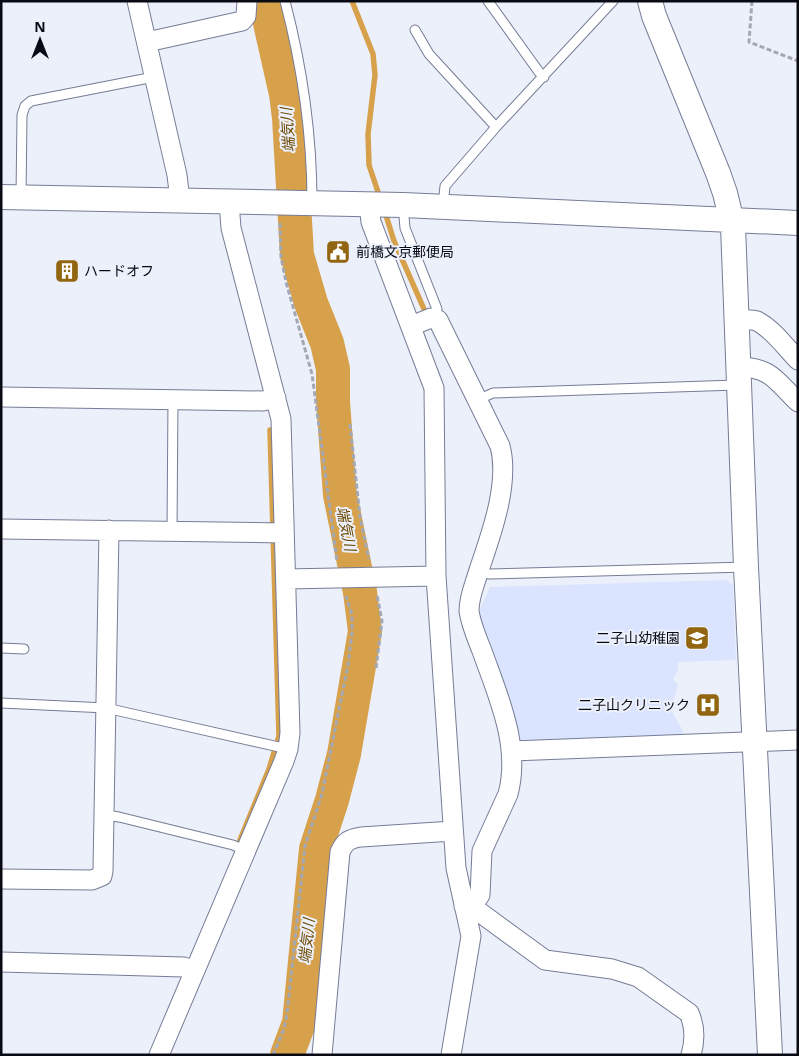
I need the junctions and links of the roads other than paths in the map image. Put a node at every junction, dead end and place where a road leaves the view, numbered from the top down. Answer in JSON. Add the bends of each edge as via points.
{"nodes":[{"id":1,"x":137,"y":1,"type":"edge"},
{"id":2,"x":247,"y":1,"type":"edge"},
{"id":3,"x":285,"y":1,"type":"edge"},
{"id":4,"x":488,"y":1,"type":"edge"},
{"id":5,"x":613,"y":1,"type":"edge"},
{"id":6,"x":650,"y":1,"type":"edge"},
{"id":7,"x":415,"y":30,"type":"dead end"},
{"id":8,"x":147,"y":42,"type":"junction"},
{"id":9,"x":154,"y":77,"type":"junction"},
{"id":10,"x":544,"y":77,"type":"junction"},
{"id":11,"x":496,"y":127,"type":"junction"},
{"id":12,"x":11,"y":197,"type":"edge"},
{"id":13,"x":180,"y":200,"type":"junction"},
{"id":14,"x":229,"y":202,"type":"junction"},
{"id":15,"x":312,"y":202,"type":"junction"},
{"id":16,"x":369,"y":204,"type":"junction"},
{"id":17,"x":403,"y":205,"type":"junction"},
{"id":18,"x":443,"y":206,"type":"junction"},
{"id":19,"x":732,"y":219,"type":"junction"},
{"id":20,"x":798,"y":223,"type":"edge"},
{"id":21,"x":435,"y":318,"type":"junction"},
{"id":22,"x":737,"y":320,"type":"junction"},
{"id":23,"x":411,"y":326,"type":"junction"},
{"id":24,"x":798,"y":360,"type":"edge"},
{"id":25,"x":738,"y":376,"type":"junction"},
{"id":26,"x":1,"y":397,"type":"edge"},
{"id":27,"x":276,"y":398,"type":"junction"},
{"id":28,"x":174,"y":399,"type":"junction"},
{"id":29,"x":477,"y":400,"type":"junction"},
{"id":30,"x":798,"y":402,"type":"edge"},
{"id":31,"x":1,"y":528,"type":"edge"},
{"id":32,"x":109,"y":530,"type":"junction"},
{"id":33,"x":172,"y":532,"type":"junction"},
{"id":34,"x":284,"y":533,"type":"junction"},
{"id":35,"x":746,"y":567,"type":"junction"},
{"id":36,"x":479,"y":571,"type":"junction"},
{"id":37,"x":436,"y":576,"type":"junction"},
{"id":38,"x":286,"y":579,"type":"junction"},
{"id":39,"x":1,"y":648,"type":"edge"},
{"id":40,"x":24,"y":649,"type":"dead end"},
{"id":41,"x":1,"y":703,"type":"edge"},
{"id":42,"x":106,"y":708,"type":"junction"},
{"id":43,"x":798,"y":740,"type":"edge"},
{"id":44,"x":754,"y":742,"type":"junction"},
{"id":45,"x":288,"y":749,"type":"junction"},
{"id":46,"x":512,"y":751,"type":"junction"},
{"id":47,"x":105,"y":815,"type":"junction"},
{"id":48,"x":453,"y":831,"type":"junction"},
{"id":49,"x":246,"y":851,"type":"junction"},
{"id":50,"x":458,"y":877,"type":"junction"},
{"id":51,"x":481,"y":877,"type":"junction"},
{"id":52,"x":1,"y":878,"type":"edge"},
{"id":53,"x":464,"y":906,"type":"junction"},
{"id":54,"x":1,"y":962,"type":"edge"},
{"id":55,"x":195,"y":971,"type":"junction"},
{"id":56,"x":159,"y":1055,"type":"edge"},
{"id":57,"x":322,"y":1055,"type":"edge"},
{"id":58,"x":450,"y":1055,"type":"edge"},
{"id":59,"x":691,"y":1055,"type":"edge"},
{"id":60,"x":770,"y":1055,"type":"edge"}],
"edges":[{"from":1,"to":8,"type":"street"},
{"from":2,"to":8,"type":"street","via":[[246,16],[242,21]]},
{"from":3,"to":15,"type":"lane","via":[[303,85]]},
{"from":4,"to":10,"type":"lane"},
{"from":5,"to":10,"type":"lane"},
{"from":6,"to":19,"type":"street","via":[[718,173]]},
{"from":7,"to":11,"type":"lane","via":[[429,54]]},
{"from":8,"to":9,"type":"street"},
{"from":9,"to":12,"type":"lane","via":[[31,101],[24,106]]},
{"from":9,"to":13,"type":"street"},
{"from":10,"to":11,"type":"lane"},
{"from":11,"to":18,"type":"lane","via":[[445,186]]},
{"from":12,"to":13,"type":"street"},
{"from":13,"to":14,"type":"street"},
{"from":14,"to":15,"type":"street"},
{"from":14,"to":27,"type":"street","via":[[231,228]]},
{"from":15,"to":16,"type":"street"},
{"from":16,"to":17,"type":"street"},
{"from":16,"to":23,"type":"street","via":[[371,222]]},
{"from":17,"to":18,"type":"street"},
{"from":17,"to":21,"type":"lane","via":[[405,228],[437,309]]},
{"from":18,"to":19,"type":"street"},
{"from":19,"to":20,"type":"street"},
{"from":19,"to":22,"type":"street"},
{"from":21,"to":23,"type":"street"},
{"from":21,"to":29,"type":"street"},
{"from":22,"to":24,"type":"street","via":[[758,321]]},
{"from":22,"to":25,"type":"street"},
{"from":23,"to":37,"type":"street","via":[[434,388]]},
{"from":25,"to":29,"type":"lane","via":[[493,394]]},
{"from":25,"to":30,"type":"street","via":[[750,367],[764,370]]},
{"from":25,"to":35,"type":"street"},
{"from":26,"to":28,"type":"street"},
{"from":27,"to":28,"type":"street","via":[[263,401]]},
{"from":27,"to":34,"type":"street","via":[[281,419]]},
{"from":28,"to":33,"type":"lane"},
{"from":29,"to":36,"type":"street","via":[[500,446],[503,462],[495,516]]},
{"from":31,"to":32,"type":"street"},
{"from":32,"to":33,"type":"street"},
{"from":32,"to":42,"type":"street"},
{"from":33,"to":34,"type":"street"},
{"from":34,"to":38,"type":"street"},
{"from":35,"to":36,"type":"lane","via":[[489,574]]},
{"from":35,"to":44,"type":"street"},
{"from":36,"to":46,"type":"street","via":[[470,595],[470,618],[501,704]]},
{"from":37,"to":38,"type":"street"},
{"from":37,"to":48,"type":"street"},
{"from":38,"to":45,"type":"street"},
{"from":39,"to":40,"type":"lane"},
{"from":41,"to":42,"type":"lane"},
{"from":42,"to":45,"type":"lane"},
{"from":42,"to":47,"type":"street"},
{"from":43,"to":44,"type":"street"},
{"from":44,"to":46,"type":"street"},
{"from":44,"to":60,"type":"street"},
{"from":45,"to":49,"type":"street"},
{"from":46,"to":51,"type":"street","via":[[511,784],[482,851]]},
{"from":47,"to":49,"type":"lane","via":[[233,845]]},
{"from":47,"to":52,"type":"street","via":[[102,876],[97,879]]},
{"from":48,"to":50,"type":"street"},
{"from":48,"to":57,"type":"street","via":[[361,837],[344,843],[340,852]]},
{"from":49,"to":55,"type":"street"},
{"from":50,"to":51,"type":"street","via":[[470,883]]},
{"from":50,"to":53,"type":"street"},
{"from":51,"to":53,"type":"street","via":[[478,899]]},
{"from":53,"to":58,"type":"street","via":[[471,941]]},
{"from":53,"to":59,"type":"street","via":[[485,915],[545,960],[612,969],[645,980],[689,1013],[694,1038]]},
{"from":54,"to":55,"type":"street","via":[[184,967]]},
{"from":55,"to":56,"type":"street"}]}
